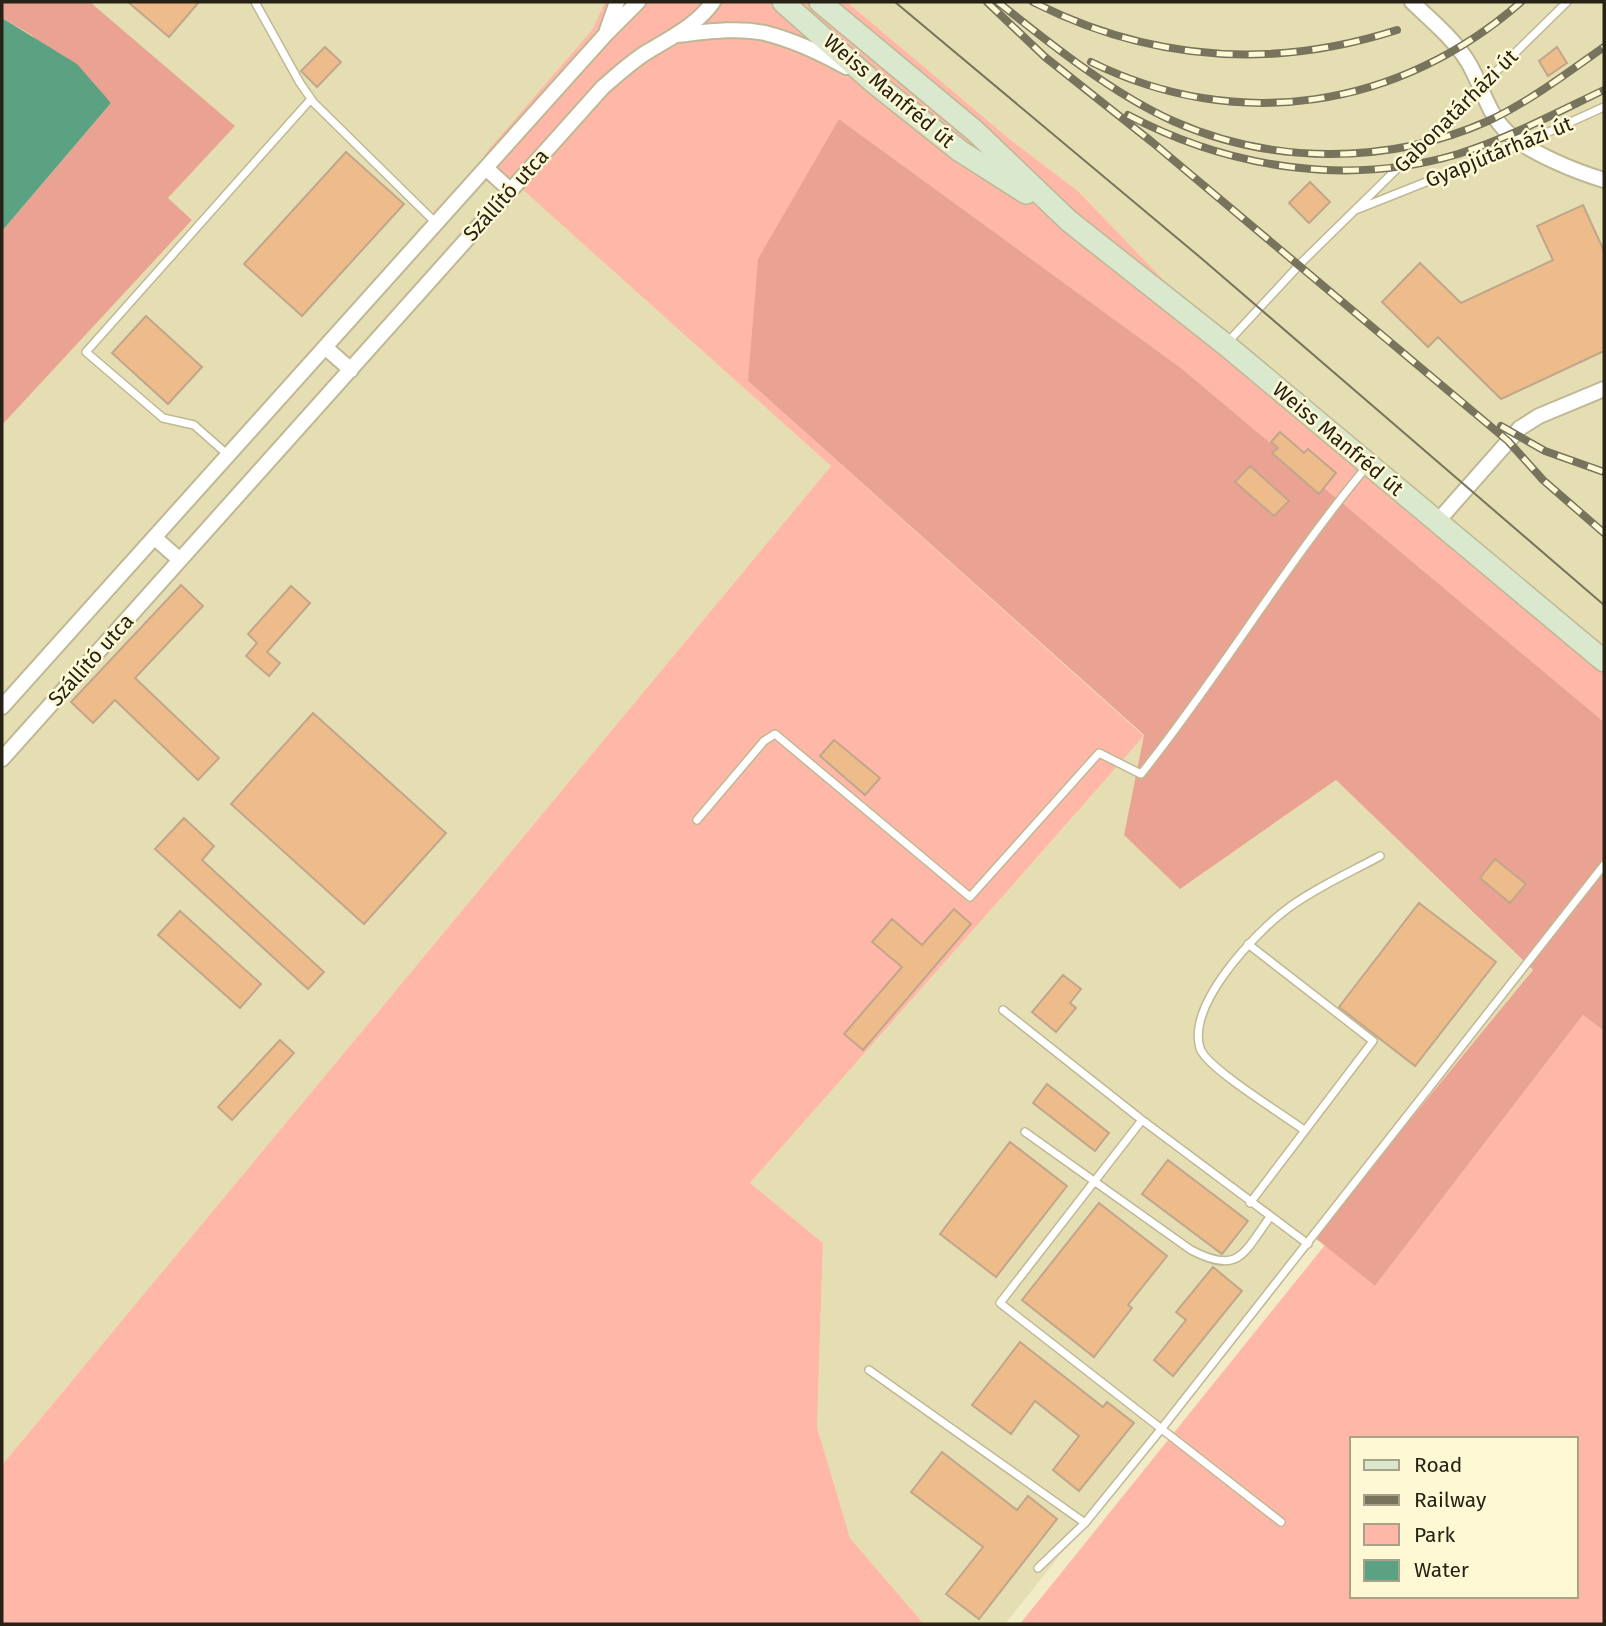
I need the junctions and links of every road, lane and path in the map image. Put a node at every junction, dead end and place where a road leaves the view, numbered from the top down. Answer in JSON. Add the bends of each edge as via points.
{"nodes":[{"id":1,"x":255,"y":2,"type":"edge"},
{"id":2,"x":617,"y":2,"type":"edge"},
{"id":3,"x":638,"y":2,"type":"edge"},
{"id":4,"x":713,"y":2,"type":"edge"},
{"id":5,"x":783,"y":2,"type":"edge"},
{"id":6,"x":820,"y":2,"type":"edge"},
{"id":7,"x":1412,"y":2,"type":"edge"},
{"id":8,"x":1567,"y":2,"type":"edge"},
{"id":9,"x":605,"y":35,"type":"junction"},
{"id":10,"x":676,"y":36,"type":"junction"},
{"id":11,"x":872,"y":81,"type":"junction"},
{"id":12,"x":1479,"y":87,"type":"junction"},
{"id":13,"x":311,"y":99,"type":"junction"},
{"id":14,"x":1604,"y":107,"type":"edge"},
{"id":15,"x":1522,"y":144,"type":"junction"},
{"id":16,"x":486,"y":168,"type":"junction"},
{"id":17,"x":1604,"y":180,"type":"edge"},
{"id":18,"x":510,"y":190,"type":"junction"},
{"id":19,"x":1354,"y":211,"type":"junction"},
{"id":20,"x":1069,"y":221,"type":"junction"},
{"id":21,"x":436,"y":223,"type":"junction"},
{"id":22,"x":1226,"y":345,"type":"junction"},
{"id":23,"x":325,"y":347,"type":"junction"},
{"id":24,"x":351,"y":370,"type":"junction"},
{"id":25,"x":1604,"y":389,"type":"edge"},
{"id":26,"x":228,"y":456,"type":"junction"},
{"id":27,"x":1368,"y":464,"type":"junction"},
{"id":28,"x":1437,"y":522,"type":"junction"},
{"id":29,"x":155,"y":538,"type":"junction"},
{"id":30,"x":180,"y":561,"type":"junction"},
{"id":31,"x":1604,"y":661,"type":"edge"},
{"id":32,"x":2,"y":707,"type":"edge"},
{"id":33,"x":2,"y":759,"type":"edge"},
{"id":34,"x":697,"y":820,"type":"dead end"},
{"id":35,"x":1380,"y":856,"type":"dead end"},
{"id":36,"x":1604,"y":865,"type":"edge"},
{"id":37,"x":1248,"y":944,"type":"junction"},
{"id":38,"x":1003,"y":1010,"type":"dead end"},
{"id":39,"x":1142,"y":1120,"type":"junction"},
{"id":40,"x":1304,"y":1130,"type":"junction"},
{"id":41,"x":1025,"y":1132,"type":"dead end"},
{"id":42,"x":1094,"y":1182,"type":"junction"},
{"id":43,"x":1250,"y":1203,"type":"junction"},
{"id":44,"x":1270,"y":1217,"type":"junction"},
{"id":45,"x":1308,"y":1244,"type":"junction"},
{"id":46,"x":869,"y":1370,"type":"dead end"},
{"id":47,"x":1162,"y":1428,"type":"junction"},
{"id":48,"x":1281,"y":1522,"type":"dead end"},
{"id":49,"x":1085,"y":1523,"type":"junction"},
{"id":50,"x":1038,"y":1568,"type":"dead end"}],
"edges":[{"from":1,"to":13,"type":"lane"},
{"from":2,"to":9,"type":"street","name":"Szállító utca"},
{"from":3,"to":9,"type":"street","name":"Szállító utca"},
{"from":4,"to":10,"type":"street","name":"Szállító utca"},
{"from":5,"to":11,"type":"main road","name":"Weiss Manfréd út"},
{"from":6,"to":20,"type":"main road","name":"Weiss Manfréd út","via":[[975,131]]},
{"from":7,"to":12,"type":"street","via":[[1464,56]]},
{"from":8,"to":12,"type":"lane","name":"Gabonatárházi út"},
{"from":9,"to":16,"type":"street","name":"Szállító utca"},
{"from":10,"to":11,"type":"street","name":"Szállító utca","via":[[717,30],[763,33],[830,58]]},
{"from":10,"to":18,"type":"street","name":"Szállító utca","via":[[603,87]]},
{"from":11,"to":20,"type":"main road","name":"Weiss Manfréd út","via":[[960,151]]},
{"from":12,"to":15,"type":"street","via":[[1505,131]]},
{"from":12,"to":19,"type":"lane","name":"Gabonatárházi út"},
{"from":13,"to":21,"type":"lane"},
{"from":13,"to":26,"type":"lane","via":[[86,352],[163,418],[194,425]]},
{"from":14,"to":15,"type":"lane","name":"Gyapjútárházi út"},
{"from":15,"to":17,"type":"street"},
{"from":15,"to":19,"type":"lane","name":"Gyapjútárházi út"},
{"from":16,"to":18,"type":"street"},
{"from":16,"to":21,"type":"street","name":"Szállító utca"},
{"from":18,"to":24,"type":"street","name":"Szállító utca"},
{"from":19,"to":22,"type":"lane","name":"Gabonatárházi út"},
{"from":20,"to":22,"type":"main road","name":"Weiss Manfréd út"},
{"from":21,"to":23,"type":"street","name":"Szállító utca"},
{"from":22,"to":27,"type":"main road","name":"Weiss Manfréd út"},
{"from":23,"to":24,"type":"street"},
{"from":23,"to":26,"type":"street","name":"Szállító utca"},
{"from":24,"to":30,"type":"street","name":"Szállító utca"},
{"from":25,"to":28,"type":"street","via":[[1520,428]]},
{"from":26,"to":29,"type":"street","name":"Szállító utca"},
{"from":27,"to":28,"type":"main road","name":"Weiss Manfréd út"},
{"from":27,"to":34,"type":"lane","via":[[1141,774],[1099,753],[970,897],[775,734]]},
{"from":28,"to":31,"type":"main road","name":"Weiss Manfréd út"},
{"from":29,"to":30,"type":"street"},
{"from":29,"to":32,"type":"street","name":"Szállító utca"},
{"from":30,"to":33,"type":"street","name":"Szállító utca"},
{"from":35,"to":37,"type":"lane","via":[[1288,908]]},
{"from":36,"to":45,"type":"lane"},
{"from":37,"to":40,"type":"lane","via":[[1205,1004],[1198,1028],[1200,1049],[1215,1066]]},
{"from":37,"to":40,"type":"lane","via":[[1373,1041]]},
{"from":38,"to":39,"type":"lane"},
{"from":39,"to":42,"type":"lane"},
{"from":39,"to":43,"type":"lane"},
{"from":40,"to":43,"type":"lane"},
{"from":41,"to":42,"type":"lane"},
{"from":42,"to":44,"type":"lane","via":[[1210,1260],[1233,1260]]},
{"from":42,"to":47,"type":"lane","via":[[1000,1303]]},
{"from":43,"to":44,"type":"lane"},
{"from":44,"to":45,"type":"lane"},
{"from":45,"to":47,"type":"lane"},
{"from":46,"to":49,"type":"lane"},
{"from":47,"to":48,"type":"lane"},
{"from":47,"to":49,"type":"lane"},
{"from":49,"to":50,"type":"lane"}]}
